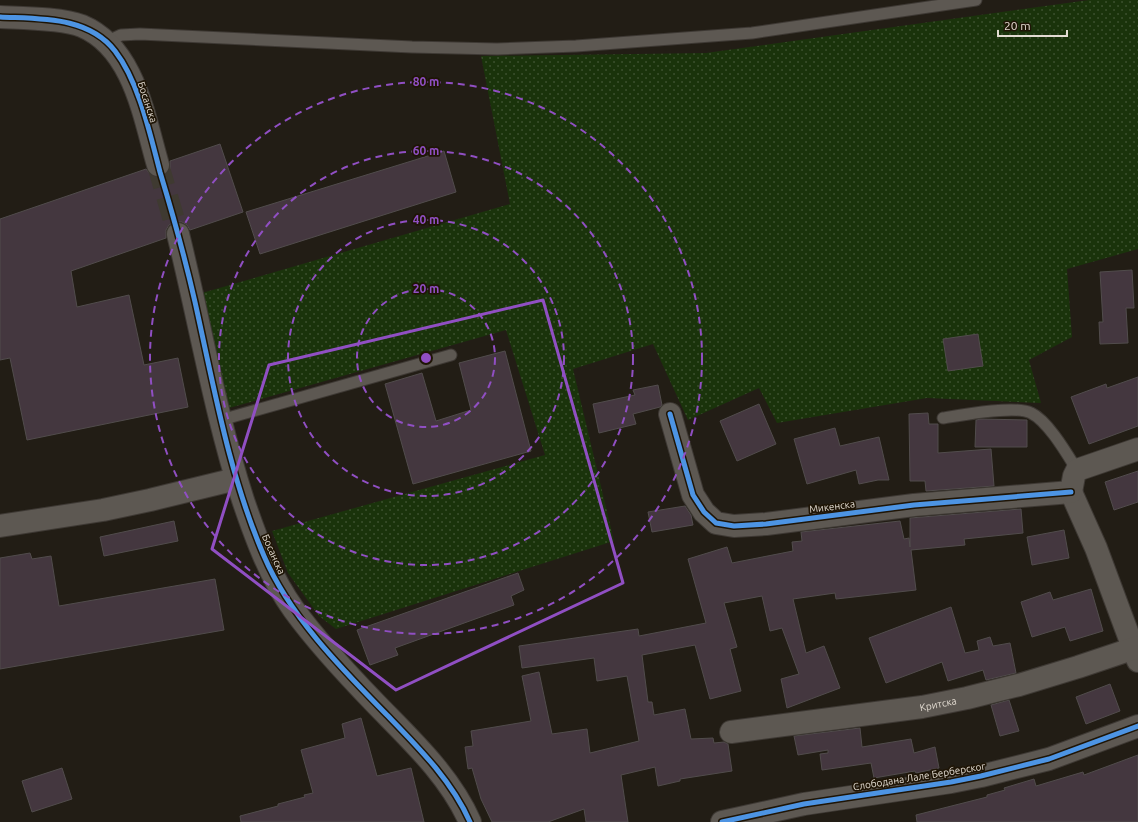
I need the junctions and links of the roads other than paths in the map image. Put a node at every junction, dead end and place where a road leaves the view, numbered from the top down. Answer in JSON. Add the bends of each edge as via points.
{"nodes":[{"id":1,"x":976,"y":0,"type":"edge"},
{"id":2,"x":0,"y":17,"type":"edge"},
{"id":3,"x":106,"y":42,"type":"junction"},
{"id":4,"x":158,"y":165,"type":"tunnel mouth"},
{"id":5,"x":178,"y":234,"type":"tunnel mouth"},
{"id":6,"x":451,"y":355,"type":"dead end"},
{"id":7,"x":670,"y":414,"type":"dead end"},
{"id":8,"x":943,"y":418,"type":"dead end"},
{"id":9,"x":220,"y":420,"type":"junction"},
{"id":10,"x":1138,"y":449,"type":"edge"},
{"id":11,"x":1077,"y":470,"type":"junction"},
{"id":12,"x":236,"y":479,"type":"junction"},
{"id":13,"x":1071,"y":492,"type":"junction"},
{"id":14,"x":0,"y":526,"type":"edge"},
{"id":15,"x":1136,"y":652,"type":"edge"},
{"id":16,"x":1138,"y":726,"type":"edge"},
{"id":17,"x":731,"y":732,"type":"dead end"},
{"id":18,"x":470,"y":822,"type":"edge"},
{"id":19,"x":722,"y":822,"type":"edge"}],
"edges":[{"from":1,"to":3,"type":"lane","via":[[752,33],[576,46],[497,49],[412,47],[140,34],[121,35]]},
{"from":2,"to":3,"type":"street","name":"Босанска","via":[[80,26],[94,32]]},
{"from":3,"to":4,"type":"street","name":"Босанска","via":[[121,60],[137,92]]},
{"from":5,"to":9,"type":"street","name":"Босанска"},
{"from":6,"to":9,"type":"lane"},
{"from":7,"to":13,"type":"street","name":"Микенска","via":[[693,495],[704,512],[716,523],[734,526],[766,524],[914,505]]},
{"from":8,"to":11,"type":"lane","via":[[1000,410],[1031,412],[1052,433]]},
{"from":9,"to":12,"type":"street","name":"Босанска"},
{"from":10,"to":11,"type":"street"},
{"from":11,"to":13,"type":"street"},
{"from":12,"to":14,"type":"street","via":[[103,510]]},
{"from":12,"to":18,"type":"street","name":"Босанска","via":[[264,556],[277,584],[293,609],[443,776]]},
{"from":13,"to":15,"type":"street","via":[[1096,548]]},
{"from":15,"to":17,"type":"street","name":"Критска","via":[[1019,685],[922,707]]},
{"from":16,"to":19,"type":"street","name":"Слободана Лале Берберског","via":[[1049,760],[981,776],[804,804]]}]}
